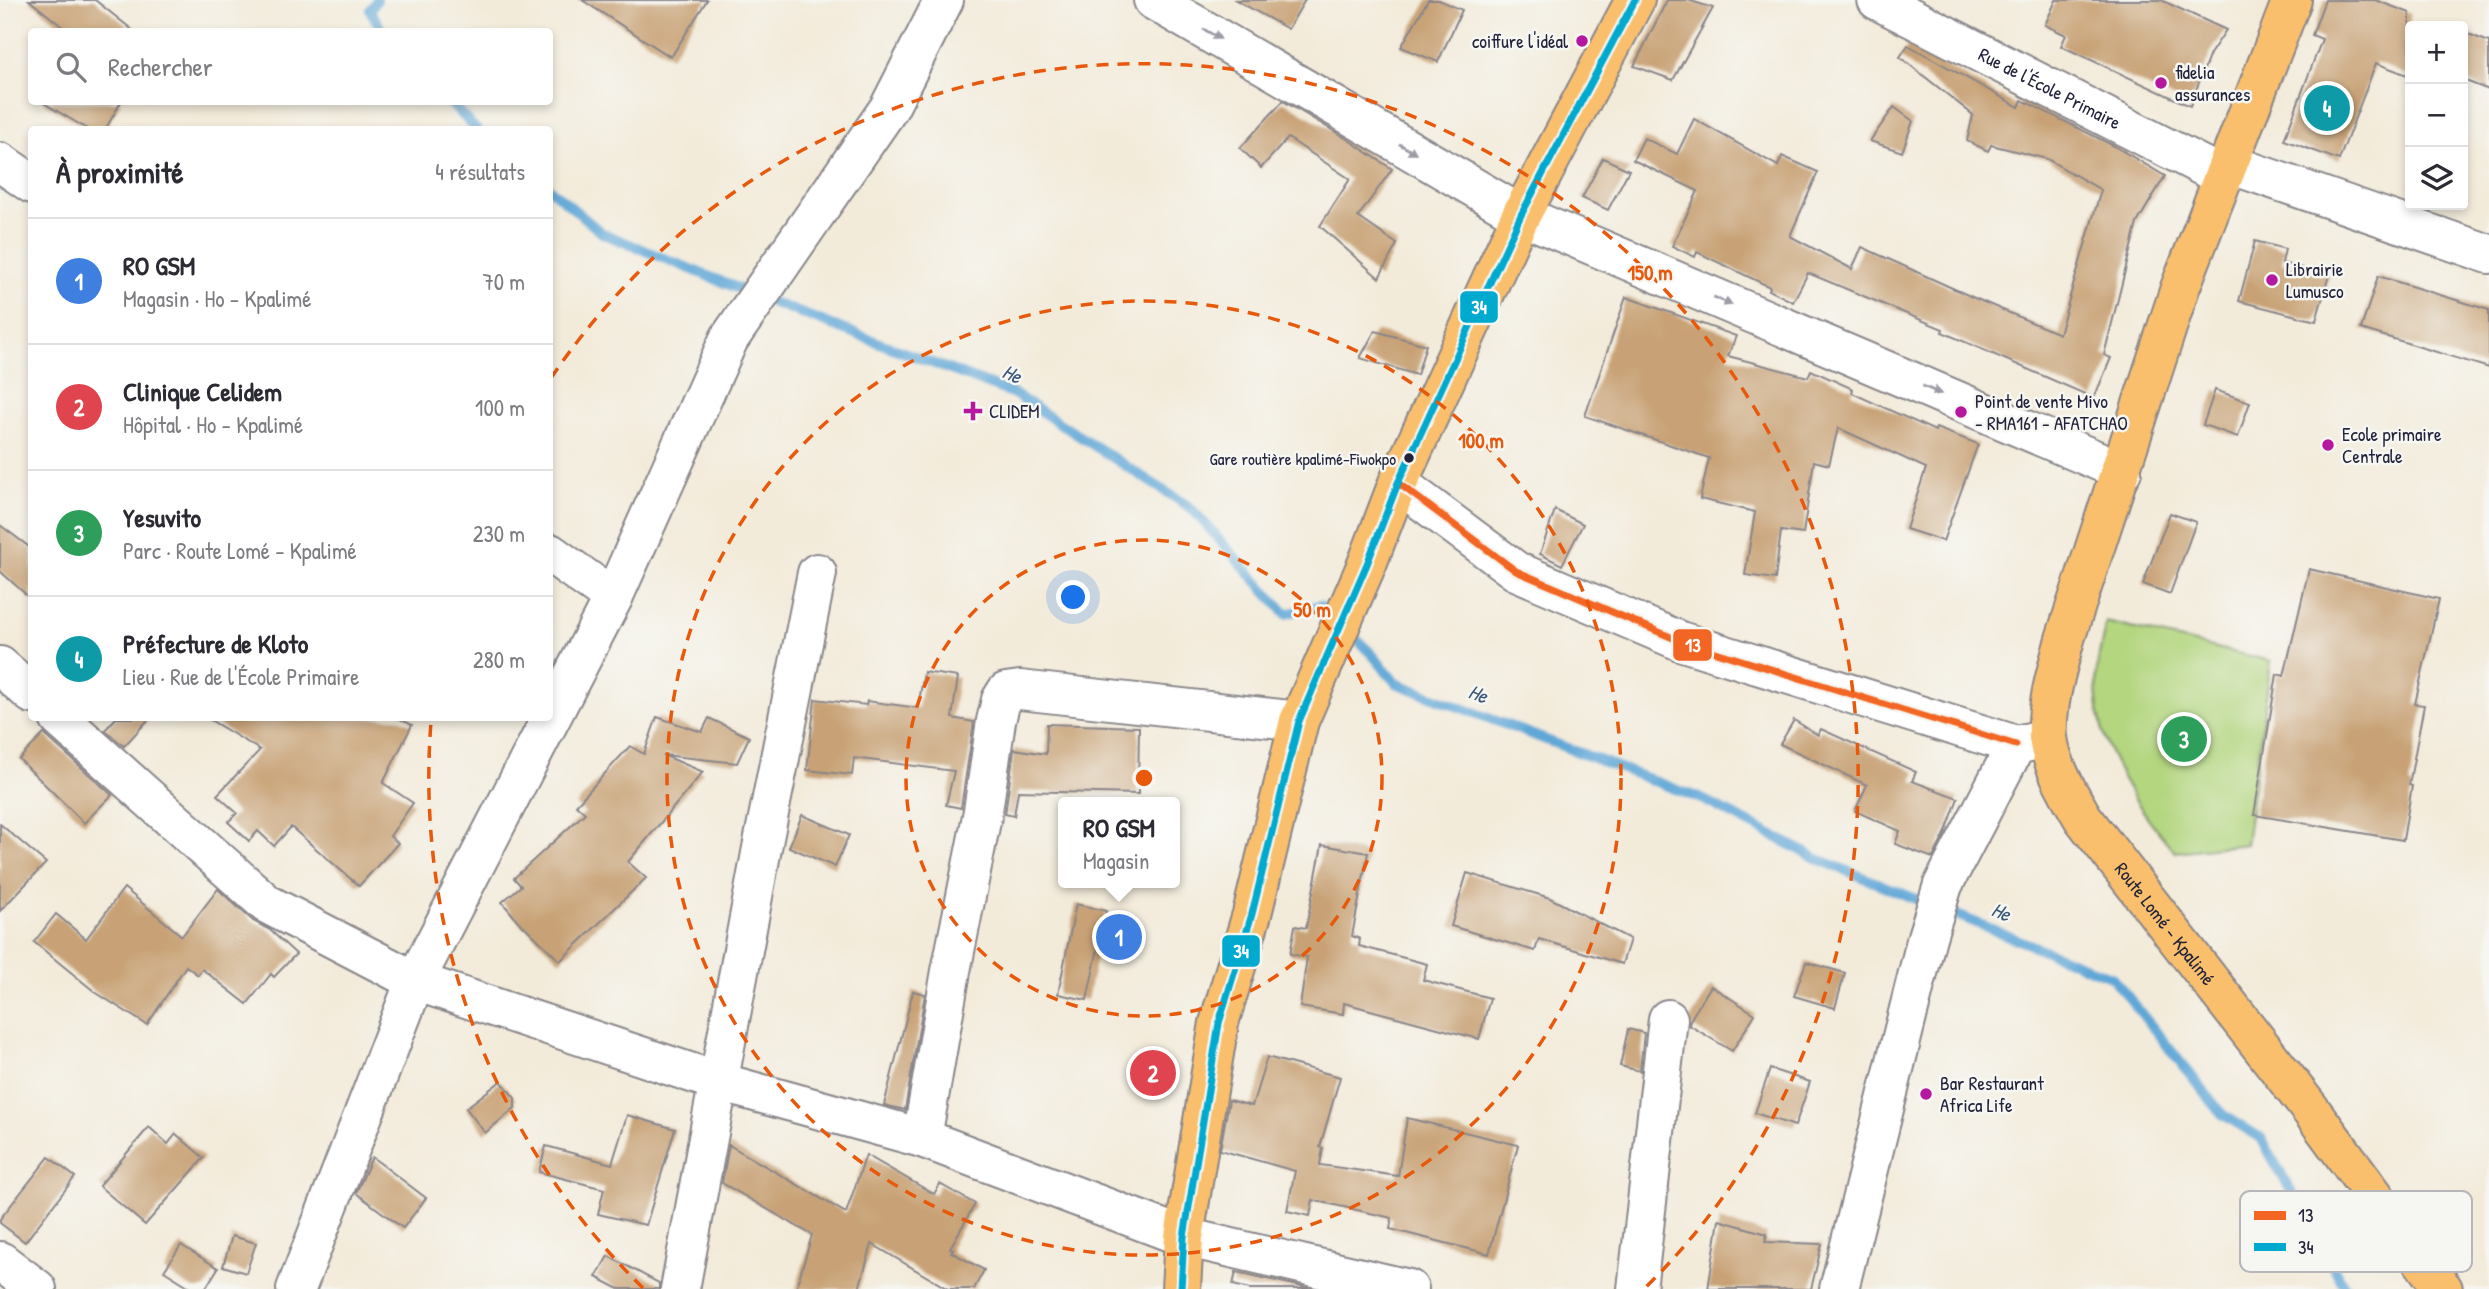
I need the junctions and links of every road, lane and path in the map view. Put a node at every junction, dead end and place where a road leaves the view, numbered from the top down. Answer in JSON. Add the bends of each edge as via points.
{"nodes":[{"id":1,"x":944,"y":0,"type":"edge"},
{"id":2,"x":1153,"y":0,"type":"edge"},
{"id":3,"x":1635,"y":0,"type":"edge"},
{"id":4,"x":1877,"y":0,"type":"edge"},
{"id":5,"x":2292,"y":0,"type":"edge"},
{"id":6,"x":0,"y":162,"type":"edge"},
{"id":7,"x":2226,"y":171,"type":"junction"},
{"id":8,"x":28,"y":181,"type":"edge"},
{"id":9,"x":1521,"y":215,"type":"junction"},
{"id":10,"x":2489,"y":254,"type":"edge"},
{"id":11,"x":2122,"y":471,"type":"junction"},
{"id":12,"x":1398,"y":483,"type":"junction"},
{"id":13,"x":553,"y":555,"type":"edge"},
{"id":14,"x":817,"y":573,"type":"dead end"},
{"id":15,"x":613,"y":598,"type":"junction"},
{"id":16,"x":0,"y":666,"type":"edge"},
{"id":17,"x":28,"y":690,"type":"edge"},
{"id":18,"x":553,"y":714,"type":"edge"},
{"id":19,"x":62,"y":721,"type":"edge"},
{"id":20,"x":549,"y":721,"type":"edge"},
{"id":21,"x":1299,"y":721,"type":"junction"},
{"id":22,"x":2032,"y":741,"type":"junction"},
{"id":23,"x":415,"y":981,"type":"junction"},
{"id":24,"x":1668,"y":1019,"type":"dead end"},
{"id":25,"x":719,"y":1082,"type":"junction"},
{"id":26,"x":922,"y":1138,"type":"junction"},
{"id":27,"x":2371,"y":1191,"type":"edge"},
{"id":28,"x":1184,"y":1237,"type":"junction"},
{"id":29,"x":0,"y":1261,"type":"edge"},
{"id":30,"x":2430,"y":1272,"type":"edge"},
{"id":31,"x":37,"y":1289,"type":"edge"},
{"id":32,"x":296,"y":1289,"type":"edge"},
{"id":33,"x":680,"y":1289,"type":"edge"},
{"id":34,"x":1181,"y":1289,"type":"edge"},
{"id":35,"x":1409,"y":1289,"type":"edge"},
{"id":36,"x":1636,"y":1289,"type":"edge"},
{"id":37,"x":1839,"y":1289,"type":"edge"},
{"id":38,"x":2443,"y":1289,"type":"edge"}],
"edges":[{"from":1,"to":15,"type":"street","via":[[889,108],[729,339]]},
{"from":2,"to":9,"type":"street","one_way":true},
{"from":3,"to":9,"type":"main road"},
{"from":4,"to":7,"type":"street","name":"Rue de l'École Primaire"},
{"from":5,"to":7,"type":"main road","name":"Route Lomé - Kpalimé"},
{"from":6,"to":8,"type":"street"},
{"from":7,"to":10,"type":"street","name":"Rue de l'École Primaire"},
{"from":7,"to":11,"type":"main road","name":"Route Lomé - Kpalimé","via":[[2180,288]]},
{"from":9,"to":11,"type":"street","one_way":true},
{"from":9,"to":12,"type":"main road"},
{"from":11,"to":22,"type":"main road","name":"Route Lomé - Kpalimé","via":[[2057,670],[2051,702]]},
{"from":12,"to":21,"type":"main road"},
{"from":12,"to":22,"type":"street","via":[[1516,570],[1680,641]]},
{"from":13,"to":15,"type":"street"},
{"from":14,"to":25,"type":"street"},
{"from":15,"to":18,"type":"street"},
{"from":16,"to":17,"type":"street"},
{"from":19,"to":23,"type":"street","via":[[267,904]]},
{"from":20,"to":23,"type":"street"},
{"from":21,"to":26,"type":"street","via":[[1006,692],[996,721]]},
{"from":21,"to":28,"type":"main road","via":[[1252,914],[1219,1023]]},
{"from":22,"to":27,"type":"main road","name":"Route Lomé - Kpalimé","via":[[2058,771],[2083,818]]},
{"from":22,"to":37,"type":"street","via":[[1943,885]]},
{"from":23,"to":25,"type":"street"},
{"from":23,"to":32,"type":"street"},
{"from":24,"to":36,"type":"street"},
{"from":25,"to":26,"type":"street"},
{"from":25,"to":33,"type":"street"},
{"from":26,"to":28,"type":"street"},
{"from":28,"to":34,"type":"main road"},
{"from":28,"to":35,"type":"street"},
{"from":29,"to":31,"type":"street"},
{"from":30,"to":38,"type":"main road","name":"Route Lomé - Kpalimé"}]}
